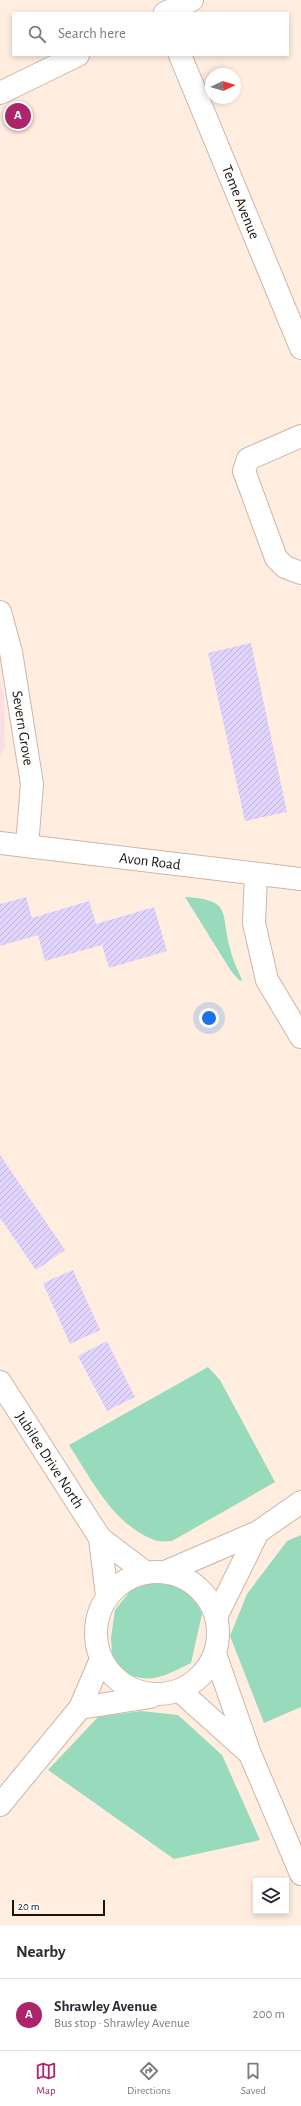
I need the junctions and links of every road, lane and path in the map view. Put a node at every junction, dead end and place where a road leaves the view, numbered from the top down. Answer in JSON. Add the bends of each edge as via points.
{"nodes":[{"id":1,"x":192,"y":0,"type":"edge"},
{"id":2,"x":167,"y":12,"type":"edge"},
{"id":3,"x":76,"y":56,"type":"edge"},
{"id":4,"x":180,"y":56,"type":"edge"},
{"id":5,"x":0,"y":88,"type":"edge"},
{"id":6,"x":0,"y":93,"type":"edge"},
{"id":7,"x":301,"y":348,"type":"edge"},
{"id":8,"x":301,"y":436,"type":"edge"},
{"id":9,"x":301,"y":573,"type":"edge"},
{"id":10,"x":0,"y":612,"type":"edge"},
{"id":11,"x":0,"y":843,"type":"edge"},
{"id":12,"x":27,"y":846,"type":"junction"},
{"id":13,"x":256,"y":875,"type":"junction"},
{"id":14,"x":301,"y":879,"type":"edge"},
{"id":15,"x":301,"y":1037,"type":"edge"},
{"id":16,"x":0,"y":1382,"type":"edge"},
{"id":17,"x":301,"y":1502,"type":"edge"},
{"id":18,"x":258,"y":1532,"type":"junction"},
{"id":19,"x":100,"y":1538,"type":"junction"},
{"id":20,"x":155,"y":1572,"type":"junction"},
{"id":21,"x":107,"y":1596,"type":"junction"},
{"id":22,"x":216,"y":1617,"type":"junction"},
{"id":23,"x":215,"y":1654,"type":"junction"},
{"id":24,"x":101,"y":1659,"type":"junction"},
{"id":25,"x":171,"y":1693,"type":"junction"},
{"id":26,"x":80,"y":1708,"type":"junction"},
{"id":27,"x":250,"y":1754,"type":"junction"},
{"id":28,"x":0,"y":1805,"type":"edge"},
{"id":29,"x":301,"y":1874,"type":"edge"}],
"edges":[{"from":1,"to":2,"type":"street"},
{"from":3,"to":6,"type":"street"},
{"from":4,"to":7,"type":"street","name":"Teme Avenue"},
{"from":5,"to":6,"type":"street"},
{"from":8,"to":9,"type":"street","via":[[248,459],[244,471],[276,558],[285,567]]},
{"from":10,"to":12,"type":"street","name":"Severn Grove","via":[[11,652],[32,784]]},
{"from":11,"to":12,"type":"street","name":"Avon Road"},
{"from":12,"to":13,"type":"street","name":"Avon Road"},
{"from":13,"to":14,"type":"street","name":"Avon Road"},
{"from":13,"to":15,"type":"street","via":[[254,923],[267,980]]},
{"from":16,"to":19,"type":"street","name":"Jubilee Drive North"},
{"from":17,"to":18,"type":"street"},
{"from":18,"to":20,"type":"street"},
{"from":18,"to":22,"type":"street"},
{"from":19,"to":20,"type":"street","name":"Jubilee Drive North"},
{"from":19,"to":21,"type":"street","name":"Jubilee Drive North"},
{"from":20,"to":21,"type":"street","via":[[130,1577],[117,1585]]},
{"from":20,"to":22,"type":"street","via":[[182,1576],[198,1587],[209,1600]]},
{"from":21,"to":24,"type":"street","via":[[99,1611],[95,1627]]},
{"from":22,"to":23,"type":"street","via":[[219,1636]]},
{"from":23,"to":25,"type":"street","via":[[207,1669],[195,1682]]},
{"from":23,"to":27,"type":"street"},
{"from":24,"to":25,"type":"street","via":[[111,1675],[126,1686],[143,1694]]},
{"from":24,"to":26,"type":"street"},
{"from":25,"to":26,"type":"street"},
{"from":25,"to":27,"type":"street"},
{"from":26,"to":28,"type":"street"},
{"from":27,"to":29,"type":"street"}]}
